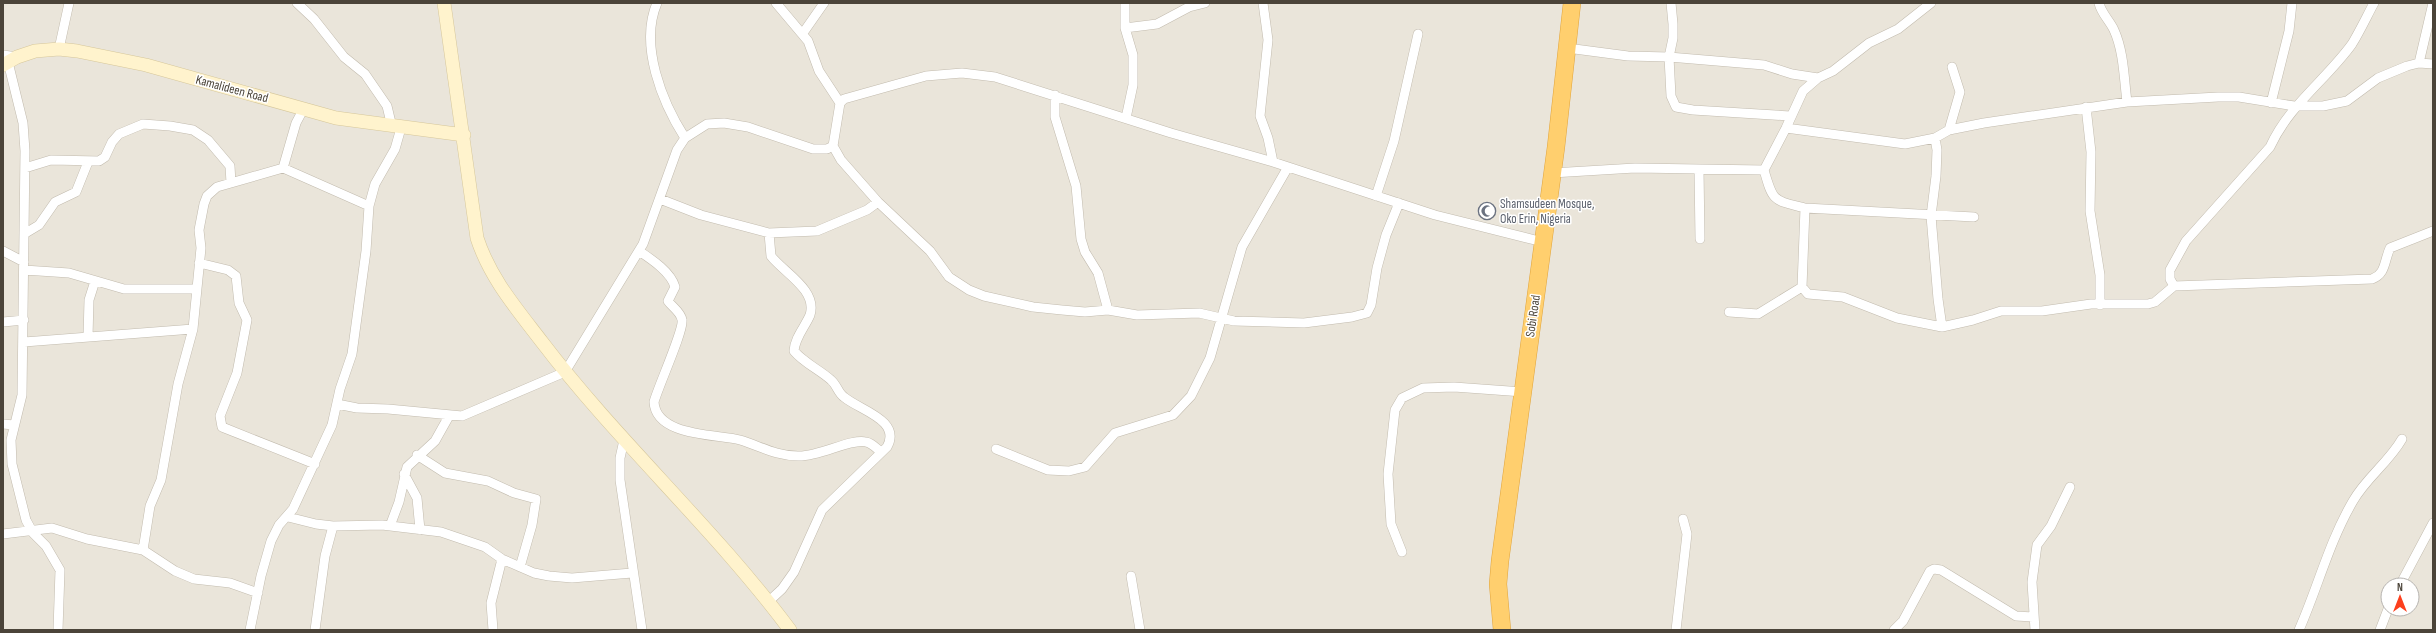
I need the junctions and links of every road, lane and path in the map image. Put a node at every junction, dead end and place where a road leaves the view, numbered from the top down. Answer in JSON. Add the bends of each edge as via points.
{"nodes":[{"id":1,"x":70,"y":3,"type":"edge"},
{"id":2,"x":297,"y":3,"type":"edge"},
{"id":3,"x":444,"y":3,"type":"edge"},
{"id":4,"x":657,"y":3,"type":"edge"},
{"id":5,"x":776,"y":3,"type":"edge"},
{"id":6,"x":824,"y":3,"type":"edge"},
{"id":7,"x":1125,"y":3,"type":"edge"},
{"id":8,"x":1205,"y":3,"type":"edge"},
{"id":9,"x":1263,"y":3,"type":"edge"},
{"id":10,"x":1572,"y":3,"type":"edge"},
{"id":11,"x":1671,"y":3,"type":"edge"},
{"id":12,"x":1931,"y":3,"type":"edge"},
{"id":13,"x":2099,"y":3,"type":"edge"},
{"id":14,"x":2292,"y":3,"type":"edge"},
{"id":15,"x":2374,"y":3,"type":"edge"},
{"id":16,"x":2433,"y":3,"type":"edge"},
{"id":17,"x":1125,"y":28,"type":"junction"},
{"id":18,"x":803,"y":33,"type":"junction"},
{"id":19,"x":1418,"y":34,"type":"dead end"},
{"id":20,"x":1567,"y":48,"type":"junction"},
{"id":21,"x":59,"y":49,"type":"junction"},
{"id":22,"x":1669,"y":57,"type":"junction"},
{"id":23,"x":8,"y":60,"type":"edge"},
{"id":24,"x":2419,"y":63,"type":"junction"},
{"id":25,"x":2433,"y":64,"type":"edge"},
{"id":26,"x":1952,"y":68,"type":"dead end"},
{"id":27,"x":1818,"y":78,"type":"junction"},
{"id":28,"x":1055,"y":95,"type":"junction"},
{"id":29,"x":2127,"y":102,"type":"junction"},
{"id":30,"x":840,"y":103,"type":"junction"},
{"id":31,"x":2271,"y":103,"type":"junction"},
{"id":32,"x":2294,"y":106,"type":"junction"},
{"id":33,"x":2086,"y":107,"type":"junction"},
{"id":34,"x":304,"y":108,"type":"junction"},
{"id":35,"x":1790,"y":116,"type":"junction"},
{"id":36,"x":1126,"y":118,"type":"junction"},
{"id":37,"x":396,"y":127,"type":"junction"},
{"id":38,"x":1786,"y":128,"type":"junction"},
{"id":39,"x":1949,"y":130,"type":"junction"},
{"id":40,"x":464,"y":135,"type":"junction"},
{"id":41,"x":685,"y":138,"type":"junction"},
{"id":42,"x":1934,"y":138,"type":"junction"},
{"id":43,"x":834,"y":146,"type":"junction"},
{"id":44,"x":88,"y":162,"type":"junction"},
{"id":45,"x":1273,"y":162,"type":"junction"},
{"id":46,"x":1288,"y":167,"type":"junction"},
{"id":47,"x":25,"y":168,"type":"junction"},
{"id":48,"x":283,"y":168,"type":"junction"},
{"id":49,"x":1699,"y":169,"type":"junction"},
{"id":50,"x":1764,"y":170,"type":"junction"},
{"id":51,"x":1552,"y":173,"type":"junction"},
{"id":52,"x":231,"y":183,"type":"junction"},
{"id":53,"x":1376,"y":196,"type":"junction"},
{"id":54,"x":660,"y":199,"type":"junction"},
{"id":55,"x":878,"y":202,"type":"junction"},
{"id":56,"x":1399,"y":203,"type":"junction"},
{"id":57,"x":368,"y":206,"type":"junction"},
{"id":58,"x":1806,"y":208,"type":"junction"},
{"id":59,"x":1931,"y":216,"type":"junction"},
{"id":60,"x":1974,"y":217,"type":"dead end"},
{"id":61,"x":2433,"y":231,"type":"edge"},
{"id":62,"x":769,"y":233,"type":"junction"},
{"id":63,"x":24,"y":234,"type":"junction"},
{"id":64,"x":1700,"y":239,"type":"dead end"},
{"id":65,"x":1543,"y":242,"type":"junction"},
{"id":66,"x":3,"y":251,"type":"edge"},
{"id":67,"x":639,"y":251,"type":"junction"},
{"id":68,"x":199,"y":262,"type":"junction"},
{"id":69,"x":24,"y":266,"type":"junction"},
{"id":70,"x":95,"y":281,"type":"junction"},
{"id":71,"x":1802,"y":286,"type":"junction"},
{"id":72,"x":2174,"y":286,"type":"junction"},
{"id":73,"x":197,"y":289,"type":"junction"},
{"id":74,"x":2100,"y":305,"type":"junction"},
{"id":75,"x":1108,"y":310,"type":"junction"},
{"id":76,"x":1730,"y":312,"type":"dead end"},
{"id":77,"x":1220,"y":317,"type":"junction"},
{"id":78,"x":24,"y":320,"type":"junction"},
{"id":79,"x":3,"y":322,"type":"edge"},
{"id":80,"x":1942,"y":327,"type":"junction"},
{"id":81,"x":193,"y":329,"type":"junction"},
{"id":82,"x":88,"y":337,"type":"junction"},
{"id":83,"x":24,"y":342,"type":"junction"},
{"id":84,"x":565,"y":372,"type":"junction"},
{"id":85,"x":1523,"y":392,"type":"junction"},
{"id":86,"x":337,"y":404,"type":"junction"},
{"id":87,"x":449,"y":416,"type":"junction"},
{"id":88,"x":3,"y":424,"type":"edge"},
{"id":89,"x":14,"y":425,"type":"junction"},
{"id":90,"x":2402,"y":439,"type":"dead end"},
{"id":91,"x":624,"y":440,"type":"junction"},
{"id":92,"x":996,"y":449,"type":"dead end"},
{"id":93,"x":881,"y":452,"type":"junction"},
{"id":94,"x":418,"y":455,"type":"junction"},
{"id":95,"x":315,"y":464,"type":"junction"},
{"id":96,"x":404,"y":474,"type":"junction"},
{"id":97,"x":2070,"y":487,"type":"dead end"},
{"id":98,"x":288,"y":517,"type":"junction"},
{"id":99,"x":1683,"y":519,"type":"dead end"},
{"id":100,"x":2433,"y":523,"type":"edge"},
{"id":101,"x":334,"y":526,"type":"junction"},
{"id":102,"x":390,"y":526,"type":"junction"},
{"id":103,"x":32,"y":530,"type":"junction"},
{"id":104,"x":420,"y":530,"type":"junction"},
{"id":105,"x":3,"y":534,"type":"edge"},
{"id":106,"x":143,"y":550,"type":"junction"},
{"id":107,"x":1402,"y":552,"type":"dead end"},
{"id":108,"x":502,"y":559,"type":"junction"},
{"id":109,"x":520,"y":567,"type":"junction"},
{"id":110,"x":632,"y":573,"type":"junction"},
{"id":111,"x":1131,"y":576,"type":"dead end"},
{"id":112,"x":2404,"y":577,"type":"edge"},
{"id":113,"x":258,"y":593,"type":"junction"},
{"id":114,"x":768,"y":602,"type":"junction"},
{"id":115,"x":2033,"y":617,"type":"junction"},
{"id":116,"x":2385,"y":617,"type":"edge"},
{"id":117,"x":58,"y":630,"type":"edge"},
{"id":118,"x":250,"y":630,"type":"edge"},
{"id":119,"x":315,"y":630,"type":"edge"},
{"id":120,"x":494,"y":630,"type":"edge"},
{"id":121,"x":642,"y":630,"type":"edge"},
{"id":122,"x":790,"y":630,"type":"edge"},
{"id":123,"x":1140,"y":630,"type":"edge"},
{"id":124,"x":1502,"y":630,"type":"edge"},
{"id":125,"x":1676,"y":630,"type":"edge"},
{"id":126,"x":1894,"y":630,"type":"edge"},
{"id":127,"x":2035,"y":630,"type":"edge"},
{"id":128,"x":2299,"y":630,"type":"edge"},
{"id":129,"x":2380,"y":630,"type":"edge"}],
"edges":[{"from":1,"to":21,"type":"street"},
{"from":2,"to":37,"type":"street","via":[[314,19],[344,57],[365,74],[389,110]]},
{"from":3,"to":40,"type":"street"},
{"from":4,"to":41,"type":"street","via":[[650,23],[654,62],[662,98]]},
{"from":5,"to":18,"type":"street"},
{"from":6,"to":18,"type":"street"},
{"from":7,"to":17,"type":"street"},
{"from":8,"to":17,"type":"street","via":[[1189,7],[1158,24]]},
{"from":9,"to":45,"type":"street","via":[[1268,40],[1260,116]]},
{"from":10,"to":20,"type":"highway","name":"Sobi Road"},
{"from":11,"to":22,"type":"street","via":[[1673,38]]},
{"from":12,"to":27,"type":"street","via":[[1898,29],[1869,43],[1833,72]]},
{"from":13,"to":29,"type":"street","via":[[2114,31],[2118,45]]},
{"from":14,"to":31,"type":"street","via":[[2289,31]]},
{"from":15,"to":32,"type":"street","via":[[2352,43],[2324,77]]},
{"from":16,"to":24,"type":"street"},
{"from":17,"to":36,"type":"street","via":[[1133,55],[1133,85]]},
{"from":18,"to":30,"type":"street","via":[[819,71]]},
{"from":19,"to":53,"type":"street","via":[[1394,141]]},
{"from":20,"to":22,"type":"street","via":[[1628,56]]},
{"from":20,"to":51,"type":"highway","name":"Sobi Road"},
{"from":21,"to":23,"type":"street","name":"Kamalideen Road","via":[[34,51]]},
{"from":21,"to":34,"type":"street","name":"Kamalideen Road","via":[[146,65]]},
{"from":22,"to":27,"type":"street","via":[[1764,65],[1792,74]]},
{"from":22,"to":35,"type":"street","via":[[1671,96],[1676,107]]},
{"from":23,"to":47,"type":"street","via":[[23,123]]},
{"from":24,"to":25,"type":"street"},
{"from":24,"to":32,"type":"street","via":[[2378,78],[2347,101],[2323,106]]},
{"from":26,"to":39,"type":"street","via":[[1960,92]]},
{"from":27,"to":35,"type":"street","via":[[1803,91]]},
{"from":28,"to":30,"type":"street","via":[[995,76],[962,73],[926,76],[852,96]]},
{"from":28,"to":36,"type":"street"},
{"from":28,"to":75,"type":"street","via":[[1055,117],[1076,186],[1081,239],[1085,252],[1098,273]]},
{"from":29,"to":31,"type":"street","via":[[2239,97]]},
{"from":29,"to":33,"type":"street"},
{"from":30,"to":43,"type":"street"},
{"from":31,"to":32,"type":"street"},
{"from":32,"to":72,"type":"street","via":[[2277,130],[2270,147],[2184,245],[2170,270],[2170,279]]},
{"from":33,"to":39,"type":"street"},
{"from":33,"to":74,"type":"street","via":[[2091,152],[2090,211],[2100,275]]},
{"from":34,"to":37,"type":"street","name":"Kamalideen Road","via":[[336,118]]},
{"from":34,"to":48,"type":"street","via":[[296,123]]},
{"from":35,"to":38,"type":"street"},
{"from":36,"to":45,"type":"street"},
{"from":37,"to":40,"type":"street","name":"Kamalideen Road"},
{"from":37,"to":57,"type":"street","via":[[395,149],[375,184]]},
{"from":38,"to":42,"type":"street","via":[[1905,144]]},
{"from":38,"to":50,"type":"street"},
{"from":39,"to":42,"type":"street"},
{"from":40,"to":84,"type":"street","via":[[477,238],[484,260],[498,285]]},
{"from":41,"to":43,"type":"street","via":[[707,124],[724,123],[748,127],[813,149]]},
{"from":41,"to":54,"type":"street","via":[[670,167]]},
{"from":42,"to":59,"type":"street","via":[[1937,150]]},
{"from":43,"to":55,"type":"street","via":[[841,160]]},
{"from":44,"to":47,"type":"street","via":[[51,160]]},
{"from":44,"to":52,"type":"street","via":[[103,160],[119,134],[143,124],[170,126],[193,130],[208,140],[230,166]]},
{"from":44,"to":63,"type":"street","via":[[76,192],[55,202],[42,221]]},
{"from":45,"to":46,"type":"street"},
{"from":46,"to":53,"type":"street"},
{"from":46,"to":77,"type":"street","via":[[1242,247]]},
{"from":47,"to":63,"type":"street"},
{"from":48,"to":52,"type":"street"},
{"from":48,"to":57,"type":"street"},
{"from":49,"to":50,"type":"street"},
{"from":49,"to":51,"type":"street","via":[[1635,168]]},
{"from":49,"to":64,"type":"street"},
{"from":50,"to":58,"type":"street","via":[[1771,194],[1775,198]]},
{"from":51,"to":65,"type":"highway","name":"Sobi Road"},
{"from":52,"to":68,"type":"street","via":[[217,187],[206,200],[199,230]]},
{"from":53,"to":56,"type":"street"},
{"from":54,"to":62,"type":"street","via":[[701,215]]},
{"from":54,"to":67,"type":"street"},
{"from":55,"to":62,"type":"street","via":[[818,231]]},
{"from":55,"to":75,"type":"street","via":[[930,252],[949,277],[969,290],[1033,307],[1085,312]]},
{"from":56,"to":65,"type":"street","via":[[1435,215]]},
{"from":56,"to":77,"type":"street","via":[[1386,235],[1367,313],[1304,324],[1234,321]]},
{"from":57,"to":86,"type":"street","via":[[367,237],[352,354]]},
{"from":58,"to":59,"type":"street"},
{"from":58,"to":71,"type":"street"},
{"from":59,"to":60,"type":"street"},
{"from":59,"to":80,"type":"street"},
{"from":61,"to":72,"type":"street","via":[[2390,248],[2384,268],[2379,276],[2372,279]]},
{"from":62,"to":93,"type":"street","via":[[770,256],[798,283],[809,300],[809,315],[794,351],[832,381],[844,398],[878,418],[889,430],[891,436],[887,447]]},
{"from":63,"to":69,"type":"street"},
{"from":65,"to":85,"type":"highway","name":"Sobi Road"},
{"from":66,"to":69,"type":"street"},
{"from":67,"to":84,"type":"street"},
{"from":67,"to":93,"type":"street","via":[[655,262],[672,280],[675,287],[668,301],[682,320],[680,333],[654,402],[656,409],[668,422],[688,432],[730,437],[781,455],[813,456],[858,442],[871,444]]},
{"from":68,"to":73,"type":"street"},
{"from":68,"to":95,"type":"street","via":[[228,270],[236,276],[239,303],[247,320],[237,373],[220,416],[222,427]]},
{"from":69,"to":70,"type":"street"},
{"from":69,"to":78,"type":"street"},
{"from":70,"to":73,"type":"street","via":[[124,289]]},
{"from":70,"to":82,"type":"street","via":[[89,300]]},
{"from":71,"to":76,"type":"street","via":[[1758,314]]},
{"from":71,"to":80,"type":"street","via":[[1808,294],[1843,297],[1897,318]]},
{"from":72,"to":74,"type":"street","via":[[2156,302]]},
{"from":73,"to":81,"type":"street"},
{"from":74,"to":80,"type":"street","via":[[2042,311],[2001,311]]},
{"from":75,"to":77,"type":"street","via":[[1137,315],[1199,313]]},
{"from":77,"to":92,"type":"street","via":[[1210,358],[1190,396],[1173,415],[1115,433],[1085,467],[1069,471],[1048,470]]},
{"from":78,"to":79,"type":"street"},
{"from":78,"to":83,"type":"street"},
{"from":81,"to":82,"type":"street"},
{"from":81,"to":106,"type":"street","via":[[178,384],[162,480],[150,506]]},
{"from":82,"to":83,"type":"street"},
{"from":83,"to":89,"type":"street","via":[[22,395]]},
{"from":84,"to":87,"type":"street","via":[[521,389],[470,414]]},
{"from":84,"to":91,"type":"street"},
{"from":85,"to":107,"type":"street","via":[[1454,387],[1423,388],[1402,398],[1395,410],[1388,474],[1391,524]]},
{"from":85,"to":124,"type":"highway","name":"Sobi Road","via":[[1500,561],[1498,590]]},
{"from":86,"to":87,"type":"street"},
{"from":86,"to":95,"type":"street","via":[[332,425]]},
{"from":87,"to":94,"type":"street","via":[[435,440]]},
{"from":88,"to":89,"type":"street"},
{"from":89,"to":103,"type":"street","via":[[11,440],[15,483],[26,520]]},
{"from":90,"to":128,"type":"street","via":[[2354,499],[2327,553]]},
{"from":91,"to":110,"type":"street","via":[[620,458],[620,480],[629,530]]},
{"from":91,"to":114,"type":"street","via":[[691,510]]},
{"from":93,"to":114,"type":"street","via":[[822,510],[794,572],[782,589]]},
{"from":94,"to":96,"type":"street"},
{"from":94,"to":109,"type":"street","via":[[445,473],[488,481],[514,493],[536,499],[532,525]]},
{"from":95,"to":98,"type":"street"},
{"from":96,"to":102,"type":"street","via":[[399,502]]},
{"from":96,"to":104,"type":"street","via":[[417,498]]},
{"from":97,"to":115,"type":"street","via":[[2051,526],[2037,545],[2032,582]]},
{"from":98,"to":101,"type":"street"},
{"from":98,"to":113,"type":"street","via":[[279,525],[271,541]]},
{"from":99,"to":125,"type":"street","via":[[1687,534]]},
{"from":100,"to":112,"type":"street"},
{"from":101,"to":102,"type":"street"},
{"from":101,"to":119,"type":"street","via":[[325,556]]},
{"from":102,"to":104,"type":"street"},
{"from":103,"to":105,"type":"street"},
{"from":103,"to":106,"type":"street","via":[[52,528],[88,539]]},
{"from":103,"to":117,"type":"street","via":[[46,546],[60,570]]},
{"from":104,"to":108,"type":"street","via":[[464,538]]},
{"from":106,"to":113,"type":"street","via":[[187,577],[230,583]]},
{"from":108,"to":109,"type":"street"},
{"from":108,"to":120,"type":"street","via":[[491,603]]},
{"from":109,"to":110,"type":"street","via":[[534,573],[572,578]]},
{"from":110,"to":121,"type":"street"},
{"from":111,"to":123,"type":"street"},
{"from":113,"to":118,"type":"street"},
{"from":114,"to":122,"type":"street"},
{"from":115,"to":126,"type":"street","via":[[2016,616],[1941,570],[1934,569],[1903,621]]},
{"from":115,"to":127,"type":"street"},
{"from":116,"to":129,"type":"street"}]}
